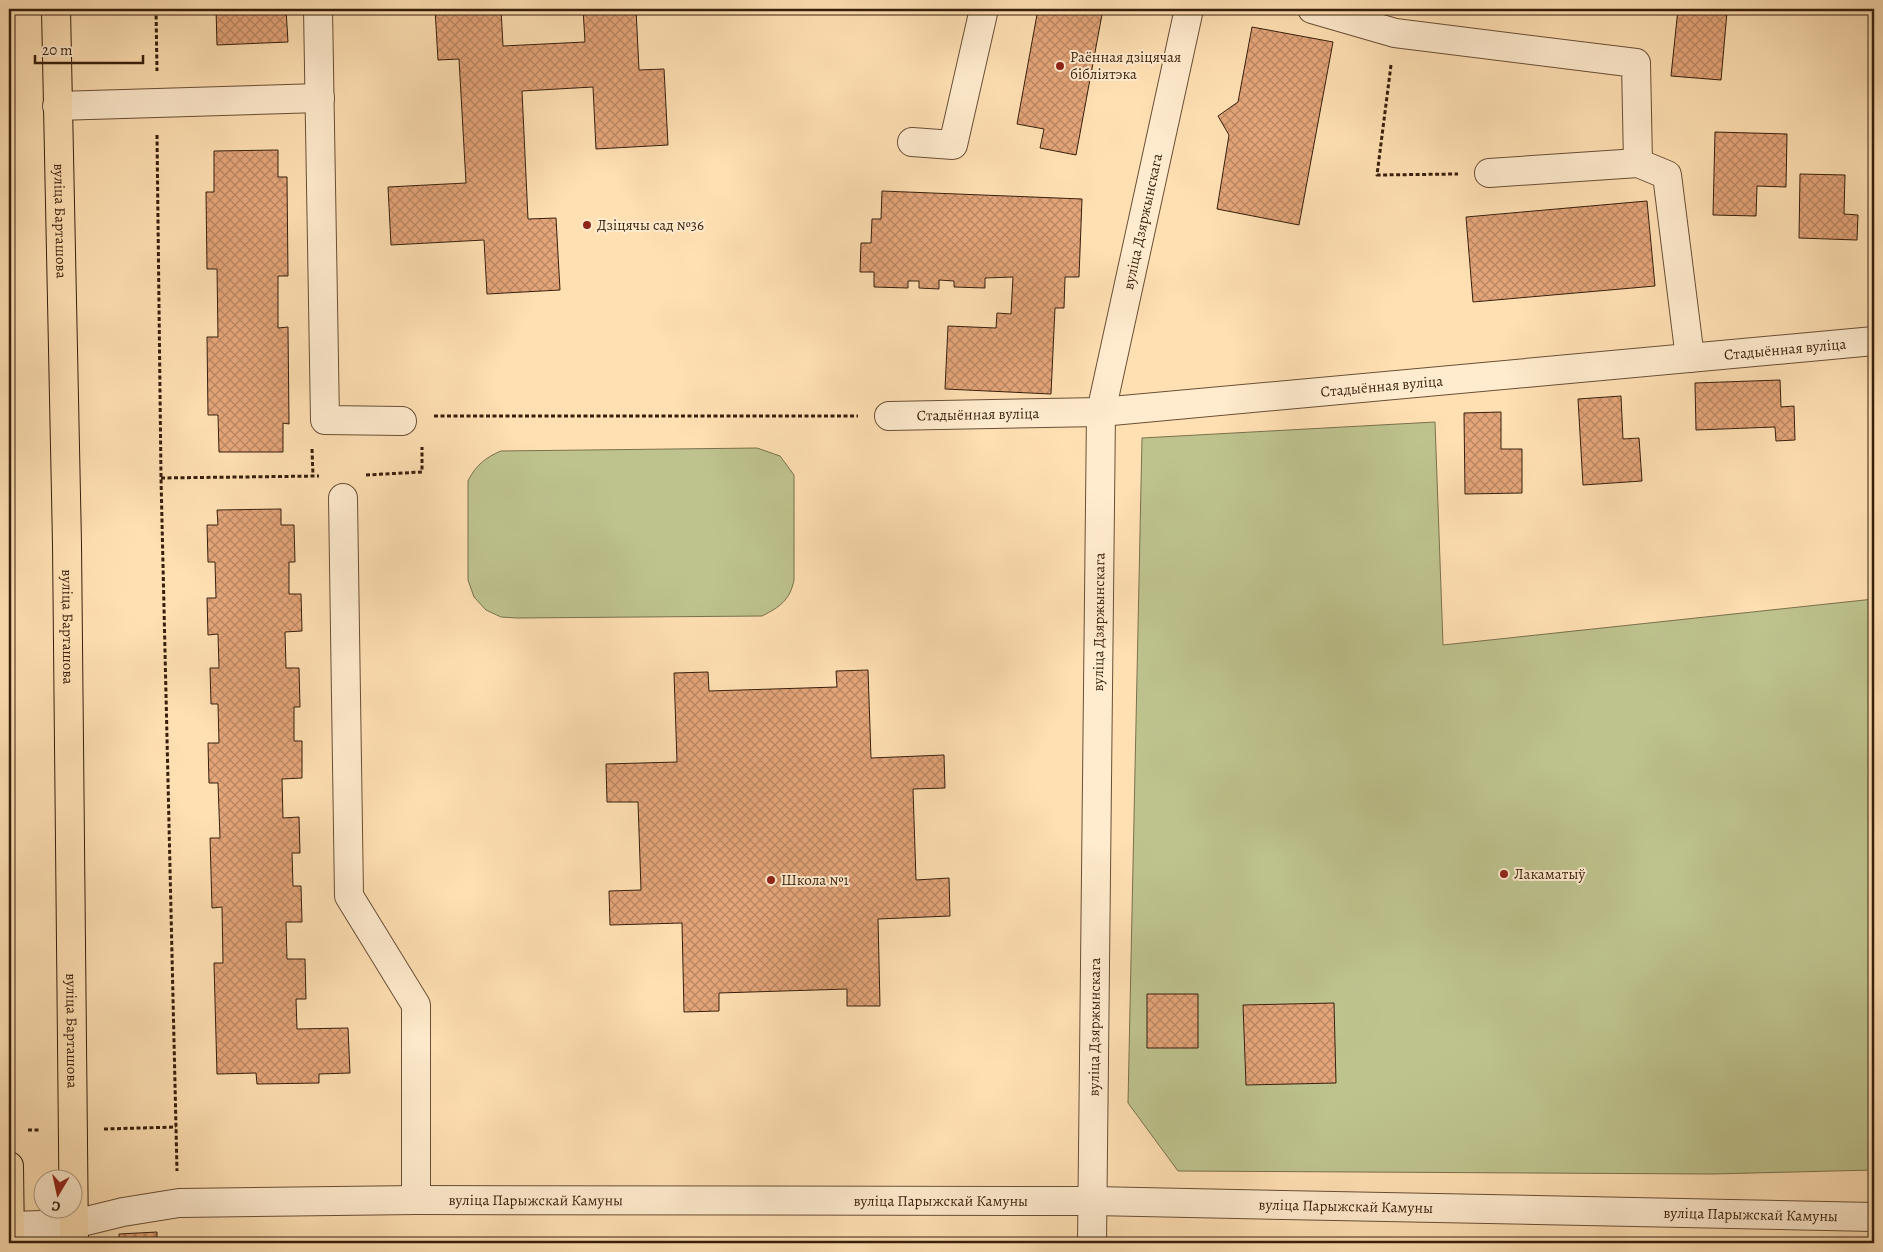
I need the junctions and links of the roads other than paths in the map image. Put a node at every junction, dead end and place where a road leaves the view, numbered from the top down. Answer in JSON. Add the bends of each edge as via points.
{"nodes":[{"id":1,"x":56,"y":9,"type":"edge"},
{"id":2,"x":318,"y":9,"type":"edge"},
{"id":3,"x":984,"y":9,"type":"edge"},
{"id":4,"x":1189,"y":9,"type":"edge"},
{"id":5,"x":1312,"y":9,"type":"edge"},
{"id":6,"x":320,"y":98,"type":"junction"},
{"id":7,"x":57,"y":106,"type":"junction"},
{"id":8,"x":912,"y":142,"type":"dead end"},
{"id":9,"x":1638,"y":163,"type":"junction"},
{"id":10,"x":1489,"y":173,"type":"road end"},
{"id":11,"x":1874,"y":341,"type":"edge"},
{"id":12,"x":1690,"y":358,"type":"junction"},
{"id":13,"x":1101,"y":412,"type":"junction"},
{"id":14,"x":889,"y":416,"type":"road end"},
{"id":15,"x":402,"y":422,"type":"dead end"},
{"id":16,"x":343,"y":498,"type":"dead end"},
{"id":17,"x":9,"y":1166,"type":"edge"},
{"id":18,"x":416,"y":1200,"type":"junction"},
{"id":19,"x":1093,"y":1201,"type":"junction"},
{"id":20,"x":1874,"y":1217,"type":"edge"},
{"id":21,"x":9,"y":1232,"type":"edge"},
{"id":22,"x":74,"y":1234,"type":"edge"},
{"id":23,"x":1092,"y":1243,"type":"edge"}],
"edges":[{"from":1,"to":7,"type":"main road","name":"вуліца Барташова"},
{"from":2,"to":6,"type":"street"},
{"from":3,"to":8,"type":"street","via":[[953,145]]},
{"from":4,"to":13,"type":"street","name":"вуліца Дзяржынскага"},
{"from":5,"to":9,"type":"street","via":[[1395,33],[1636,63]]},
{"from":6,"to":7,"type":"street"},
{"from":6,"to":15,"type":"street","via":[[325,420]]},
{"from":7,"to":22,"type":"main road","name":"вуліца Барташова","via":[[67,534]]},
{"from":9,"to":10,"type":"street"},
{"from":9,"to":12,"type":"street","via":[[1667,175]]},
{"from":11,"to":12,"type":"street","name":"Стадыённая вуліца"},
{"from":12,"to":13,"type":"street","name":"Стадыённая вуліца"},
{"from":13,"to":14,"type":"street","name":"Стадыённая вуліца"},
{"from":13,"to":19,"type":"street","name":"вуліца Дзяржынскага"},
{"from":16,"to":18,"type":"street","via":[[348,896],[416,1005]]},
{"from":17,"to":21,"type":"main road"},
{"from":18,"to":19,"type":"street","name":"вуліца Парыжскай Камуны"},
{"from":18,"to":22,"type":"street","name":"вуліца Парыжскай Камуны","via":[[178,1203],[123,1212]]},
{"from":19,"to":20,"type":"street","name":"вуліца Парыжскай Камуны"},
{"from":19,"to":23,"type":"street","name":"вуліца Дзяржынскага"},
{"from":21,"to":22,"type":"street","name":"вуліца Парыжскай Камуны"}]}
